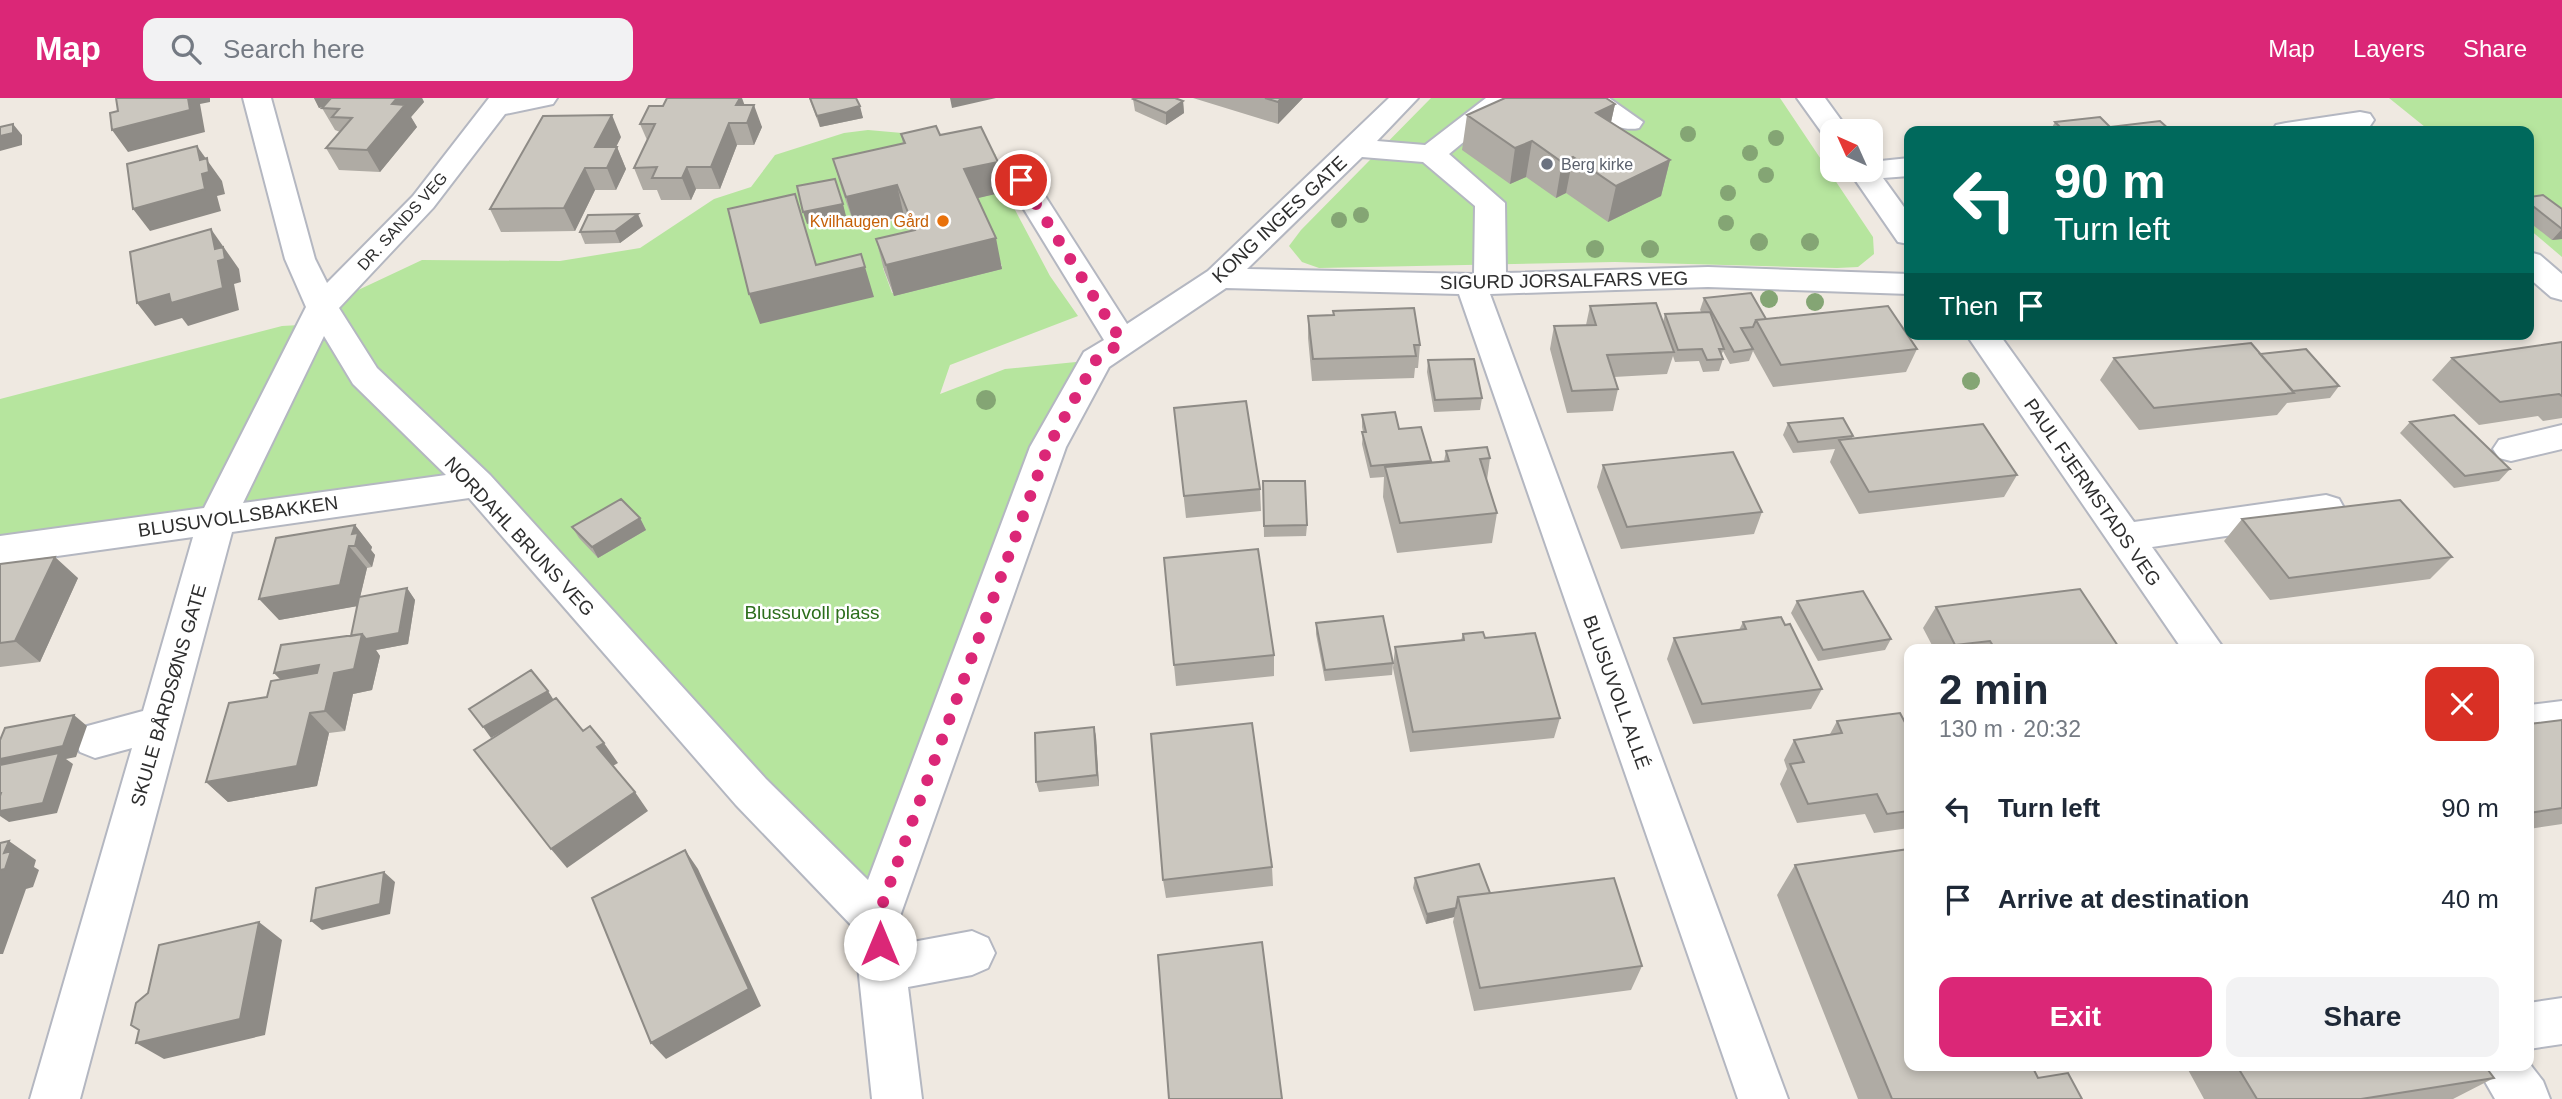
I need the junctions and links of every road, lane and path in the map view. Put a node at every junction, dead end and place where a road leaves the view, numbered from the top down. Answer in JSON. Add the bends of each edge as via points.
{"nodes":[{"id":1,"x":257,"y":98,"type":"edge"},
{"id":2,"x":544,"y":98,"type":"edge"},
{"id":3,"x":1404,"y":98,"type":"edge"},
{"id":4,"x":1503,"y":98,"type":"edge"},
{"id":5,"x":1590,"y":98,"type":"edge"},
{"id":6,"x":1811,"y":98,"type":"edge"},
{"id":7,"x":2334,"y":98,"type":"edge"},
{"id":8,"x":500,"y":103,"type":"edge"},
{"id":9,"x":1826,"y":119,"type":"edge"},
{"id":10,"x":1629,"y":122,"type":"dead end"},
{"id":11,"x":2367,"y":125,"type":"edge"},
{"id":12,"x":1355,"y":148,"type":"junction"},
{"id":13,"x":1431,"y":154,"type":"junction"},
{"id":14,"x":1904,"y":167,"type":"edge"},
{"id":15,"x":1883,"y":169,"type":"edge"},
{"id":16,"x":1021,"y":180,"type":"dead end"},
{"id":17,"x":1871,"y":182,"type":"edge"},
{"id":18,"x":1904,"y":228,"type":"edge"},
{"id":19,"x":2534,"y":266,"type":"edge"},
{"id":20,"x":1219,"y":278,"type":"junction"},
{"id":21,"x":1481,"y":284,"type":"junction"},
{"id":22,"x":1904,"y":284,"type":"edge"},
{"id":23,"x":2562,"y":290,"type":"edge"},
{"id":24,"x":2562,"y":298,"type":"edge"},
{"id":25,"x":2534,"y":299,"type":"edge"},
{"id":26,"x":322,"y":307,"type":"junction"},
{"id":27,"x":1986,"y":340,"type":"edge"},
{"id":28,"x":1122,"y":342,"type":"junction"},
{"id":29,"x":2562,"y":437,"type":"edge"},
{"id":30,"x":2511,"y":449,"type":"dead end"},
{"id":31,"x":477,"y":484,"type":"junction"},
{"id":32,"x":2326,"y":508,"type":"edge"},
{"id":33,"x":217,"y":518,"type":"junction"},
{"id":34,"x":2124,"y":537,"type":"junction"},
{"id":35,"x":0,"y":550,"type":"edge"},
{"id":36,"x":2200,"y":644,"type":"edge"},
{"id":37,"x":2562,"y":718,"type":"edge"},
{"id":38,"x":2534,"y":721,"type":"edge"},
{"id":39,"x":160,"y":724,"type":"junction"},
{"id":40,"x":95,"y":740,"type":"dead end"},
{"id":41,"x":877,"y":919,"type":"junction"},
{"id":42,"x":972,"y":953,"type":"dead end"},
{"id":43,"x":883,"y":970,"type":"junction"},
{"id":44,"x":2562,"y":1021,"type":"edge"},
{"id":45,"x":2534,"y":1025,"type":"edge"},
{"id":46,"x":2505,"y":1071,"type":"edge"},
{"id":47,"x":55,"y":1099,"type":"edge"},
{"id":48,"x":897,"y":1099,"type":"edge"},
{"id":49,"x":1763,"y":1099,"type":"edge"},
{"id":50,"x":2525,"y":1099,"type":"edge"}],
"edges":[{"from":1,"to":26,"type":"street","name":"NORDAHL BRUNS VEG","via":[[300,259]]},
{"from":2,"to":8,"type":"street"},
{"from":3,"to":12,"type":"street","name":"KONG INGES GATE"},
{"from":4,"to":13,"type":"street"},
{"from":5,"to":10,"type":"street"},
{"from":6,"to":9,"type":"street"},
{"from":7,"to":11,"type":"street"},
{"from":8,"to":26,"type":"street","name":"DR. SANDS VEG","via":[[423,202]]},
{"from":12,"to":13,"type":"street"},
{"from":12,"to":20,"type":"street","name":"KONG INGES GATE"},
{"from":13,"to":21,"type":"street","name":"BLUSUVOLL ALLÉ","via":[[1490,203]]},
{"from":14,"to":15,"type":"street"},
{"from":16,"to":28,"type":"street"},
{"from":17,"to":18,"type":"street"},
{"from":19,"to":23,"type":"street"},
{"from":20,"to":21,"type":"street","name":"SIGURD JORSALFARS VEG"},
{"from":20,"to":28,"type":"street","name":"KONG INGES GATE"},
{"from":21,"to":22,"type":"street","name":"SIGURD JORSALFARS VEG","via":[[1708,277]]},
{"from":21,"to":49,"type":"street","name":"BLUSUVOLL ALLÉ"},
{"from":24,"to":25,"type":"street"},
{"from":26,"to":31,"type":"street","name":"NORDAHL BRUNS VEG","via":[[365,376]]},
{"from":26,"to":33,"type":"street","name":"SKULE BÅRDSØNS GATE"},
{"from":27,"to":34,"type":"street","name":"PAUL FJERMSTADS VEG"},
{"from":28,"to":41,"type":"street","name":"KONG INGES GATE","via":[[1096,360],[1048,447]]},
{"from":29,"to":30,"type":"street"},
{"from":31,"to":33,"type":"street","name":"BLUSUVOLLSBAKKEN"},
{"from":31,"to":41,"type":"street","name":"NORDAHL BRUNS VEG","via":[[751,792]]},
{"from":32,"to":34,"type":"street"},
{"from":33,"to":35,"type":"street","name":"BLUSUVOLLSBAKKEN"},
{"from":33,"to":39,"type":"street","name":"SKULE BÅRDSØNS GATE"},
{"from":34,"to":36,"type":"street","name":"PAUL FJERMSTADS VEG"},
{"from":37,"to":38,"type":"street"},
{"from":39,"to":40,"type":"street"},
{"from":39,"to":47,"type":"street","name":"SKULE BÅRDSØNS GATE"},
{"from":41,"to":43,"type":"street","name":"KONG INGES GATE"},
{"from":42,"to":43,"type":"street"},
{"from":43,"to":48,"type":"street","name":"KONG INGES GATE"},
{"from":44,"to":45,"type":"street"},
{"from":46,"to":50,"type":"street"}]}
